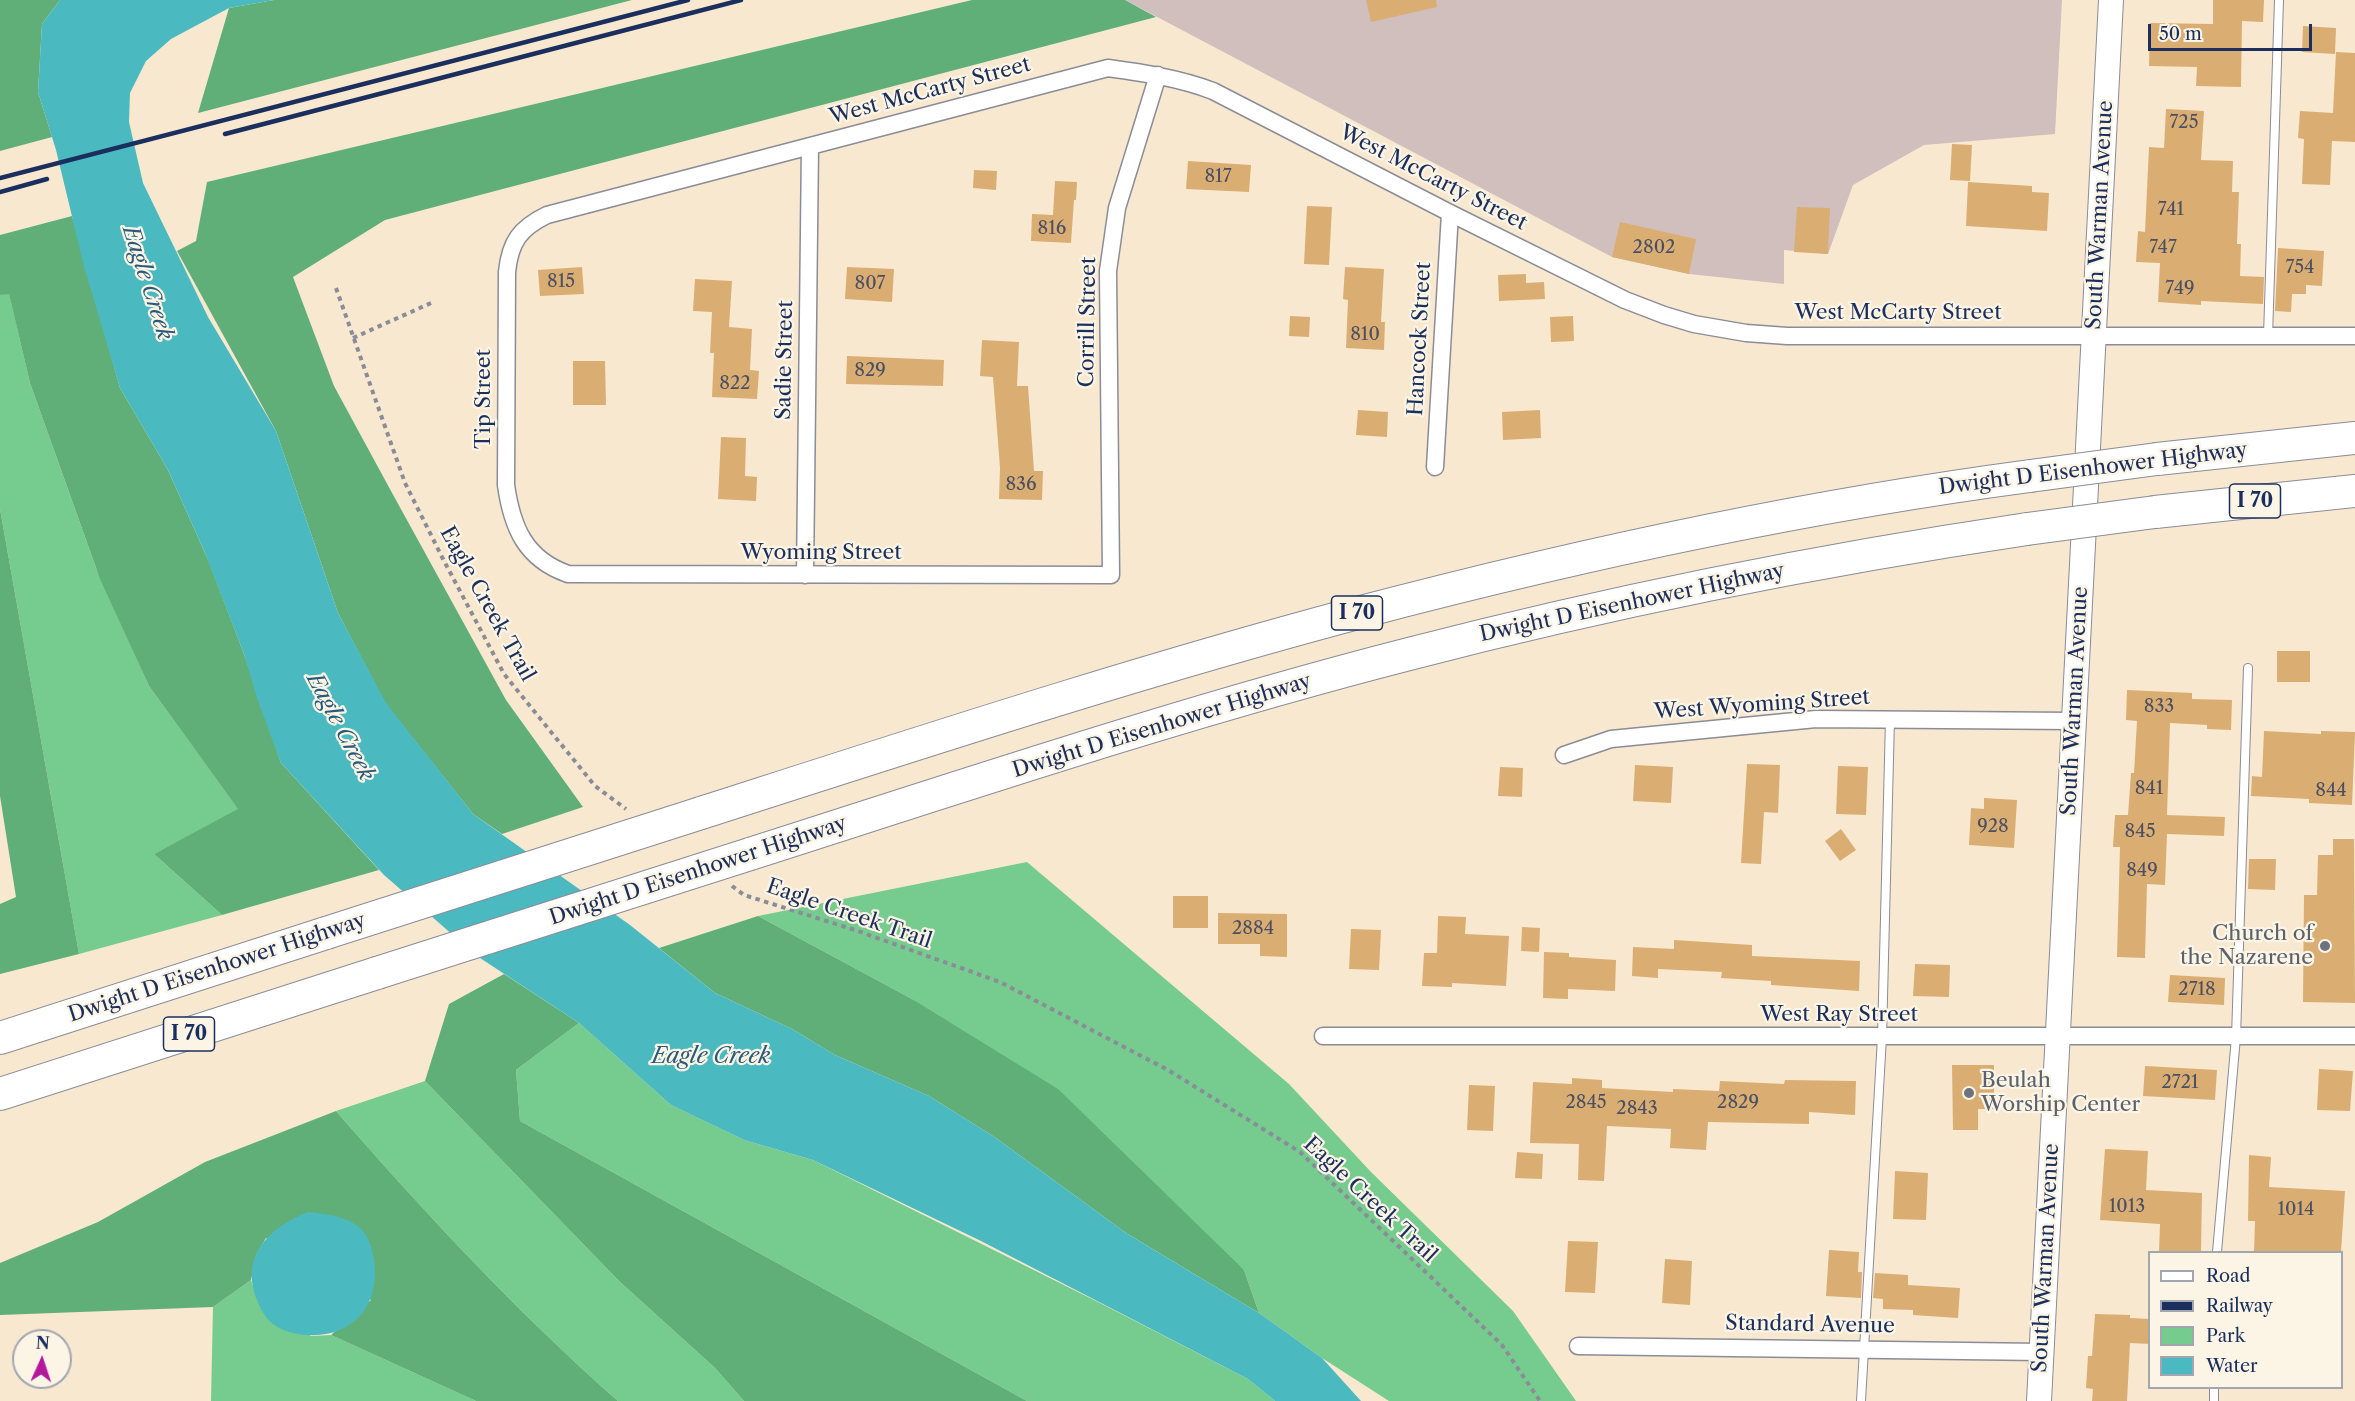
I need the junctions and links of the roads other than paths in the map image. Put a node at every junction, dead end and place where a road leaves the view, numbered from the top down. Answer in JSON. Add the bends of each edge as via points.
{"nodes":[{"id":1,"x":2111,"y":0,"type":"edge"},
{"id":2,"x":2279,"y":0,"type":"edge"},
{"id":3,"x":1158,"y":75,"type":"junction"},
{"id":4,"x":810,"y":146,"type":"junction"},
{"id":5,"x":1450,"y":213,"type":"junction"},
{"id":6,"x":518,"y":236,"type":"joint"},
{"id":7,"x":2094,"y":336,"type":"junction"},
{"id":8,"x":2268,"y":336,"type":"junction"},
{"id":9,"x":2355,"y":336,"type":"edge"},
{"id":10,"x":2355,"y":438,"type":"edge"},
{"id":11,"x":1435,"y":467,"type":"dead end"},
{"id":12,"x":2355,"y":491,"type":"edge"},
{"id":13,"x":537,"y":556,"type":"joint"},
{"id":14,"x":805,"y":575,"type":"junction"},
{"id":15,"x":1111,"y":575,"type":"joint"},
{"id":16,"x":2248,"y":668,"type":"dead end"},
{"id":17,"x":1890,"y":719,"type":"junction"},
{"id":18,"x":2074,"y":721,"type":"junction"},
{"id":19,"x":1564,"y":755,"type":"dead end"},
{"id":20,"x":1323,"y":1036,"type":"dead end"},
{"id":21,"x":2355,"y":1036,"type":"edge"},
{"id":22,"x":1882,"y":1037,"type":"junction"},
{"id":23,"x":2058,"y":1037,"type":"junction"},
{"id":24,"x":2236,"y":1037,"type":"junction"},
{"id":25,"x":0,"y":1038,"type":"edge"},
{"id":26,"x":0,"y":1094,"type":"edge"},
{"id":27,"x":2217,"y":1251,"type":"edge"},
{"id":28,"x":1578,"y":1346,"type":"dead end"},
{"id":29,"x":1863,"y":1348,"type":"junction"},
{"id":30,"x":2041,"y":1352,"type":"junction"},
{"id":31,"x":1861,"y":1401,"type":"edge"},
{"id":32,"x":2039,"y":1401,"type":"edge"}],
"edges":[{"from":1,"to":7,"type":"main road","name":"South Warman Avenue"},
{"from":2,"to":8,"type":"lane"},
{"from":3,"to":4,"type":"street","name":"West McCarty Street","via":[[1108,68]]},
{"from":3,"to":5,"type":"street","name":"West McCarty Street","via":[[1213,91]]},
{"from":3,"to":15,"type":"street","name":"Corrill Street","via":[[1116,208],[1108,271]]},
{"from":4,"to":6,"type":"street","name":"West McCarty Street","via":[[547,215]]},
{"from":4,"to":14,"type":"street","name":"Sadie Street"},
{"from":5,"to":7,"type":"street","name":"West McCarty Street","via":[[1625,300],[1664,315],[1725,330],[1787,336]]},
{"from":5,"to":11,"type":"street","name":"Hancock Street"},
{"from":6,"to":13,"type":"street","name":"Tip Street","via":[[509,254],[507,272],[506,484],[510,512]]},
{"from":7,"to":8,"type":"street","name":"West McCarty Street"},
{"from":7,"to":18,"type":"main road","name":"South Warman Avenue"},
{"from":8,"to":9,"type":"street","name":"West McCarty Street"},
{"from":10,"to":25,"type":"highway","name":"Dwight D Eisenhower Highway","number":"I 70","bridge":true,"via":[[2157,459],[1864,501],[1652,542],[1371,609],[1088,692],[701,813]]},
{"from":12,"to":26,"type":"highway","name":"Dwight D Eisenhower Highway","number":"I 70","bridge":true,"via":[[2027,529],[1793,568],[1566,615],[1410,654],[1161,724]]},
{"from":13,"to":14,"type":"street","name":"Wyoming Street","via":[[551,568],[568,574]]},
{"from":14,"to":15,"type":"street","name":"Wyoming Street"},
{"from":16,"to":24,"type":"lane"},
{"from":17,"to":18,"type":"street","name":"West Wyoming Street"},
{"from":17,"to":19,"type":"street","name":"West Wyoming Street","via":[[1816,720],[1611,739]]},
{"from":17,"to":22,"type":"lane"},
{"from":18,"to":23,"type":"main road","name":"South Warman Avenue"},
{"from":20,"to":22,"type":"street","name":"West Ray Street"},
{"from":21,"to":24,"type":"street","name":"West Ray Street"},
{"from":22,"to":23,"type":"street","name":"West Ray Street"},
{"from":22,"to":29,"type":"lane"},
{"from":23,"to":24,"type":"street","name":"West Ray Street"},
{"from":23,"to":30,"type":"main road","name":"South Warman Avenue"},
{"from":24,"to":27,"type":"lane"},
{"from":28,"to":29,"type":"street","name":"Standard Avenue"},
{"from":29,"to":30,"type":"street","name":"Standard Avenue"},
{"from":29,"to":31,"type":"lane"},
{"from":30,"to":32,"type":"main road","name":"South Warman Avenue"}]}
